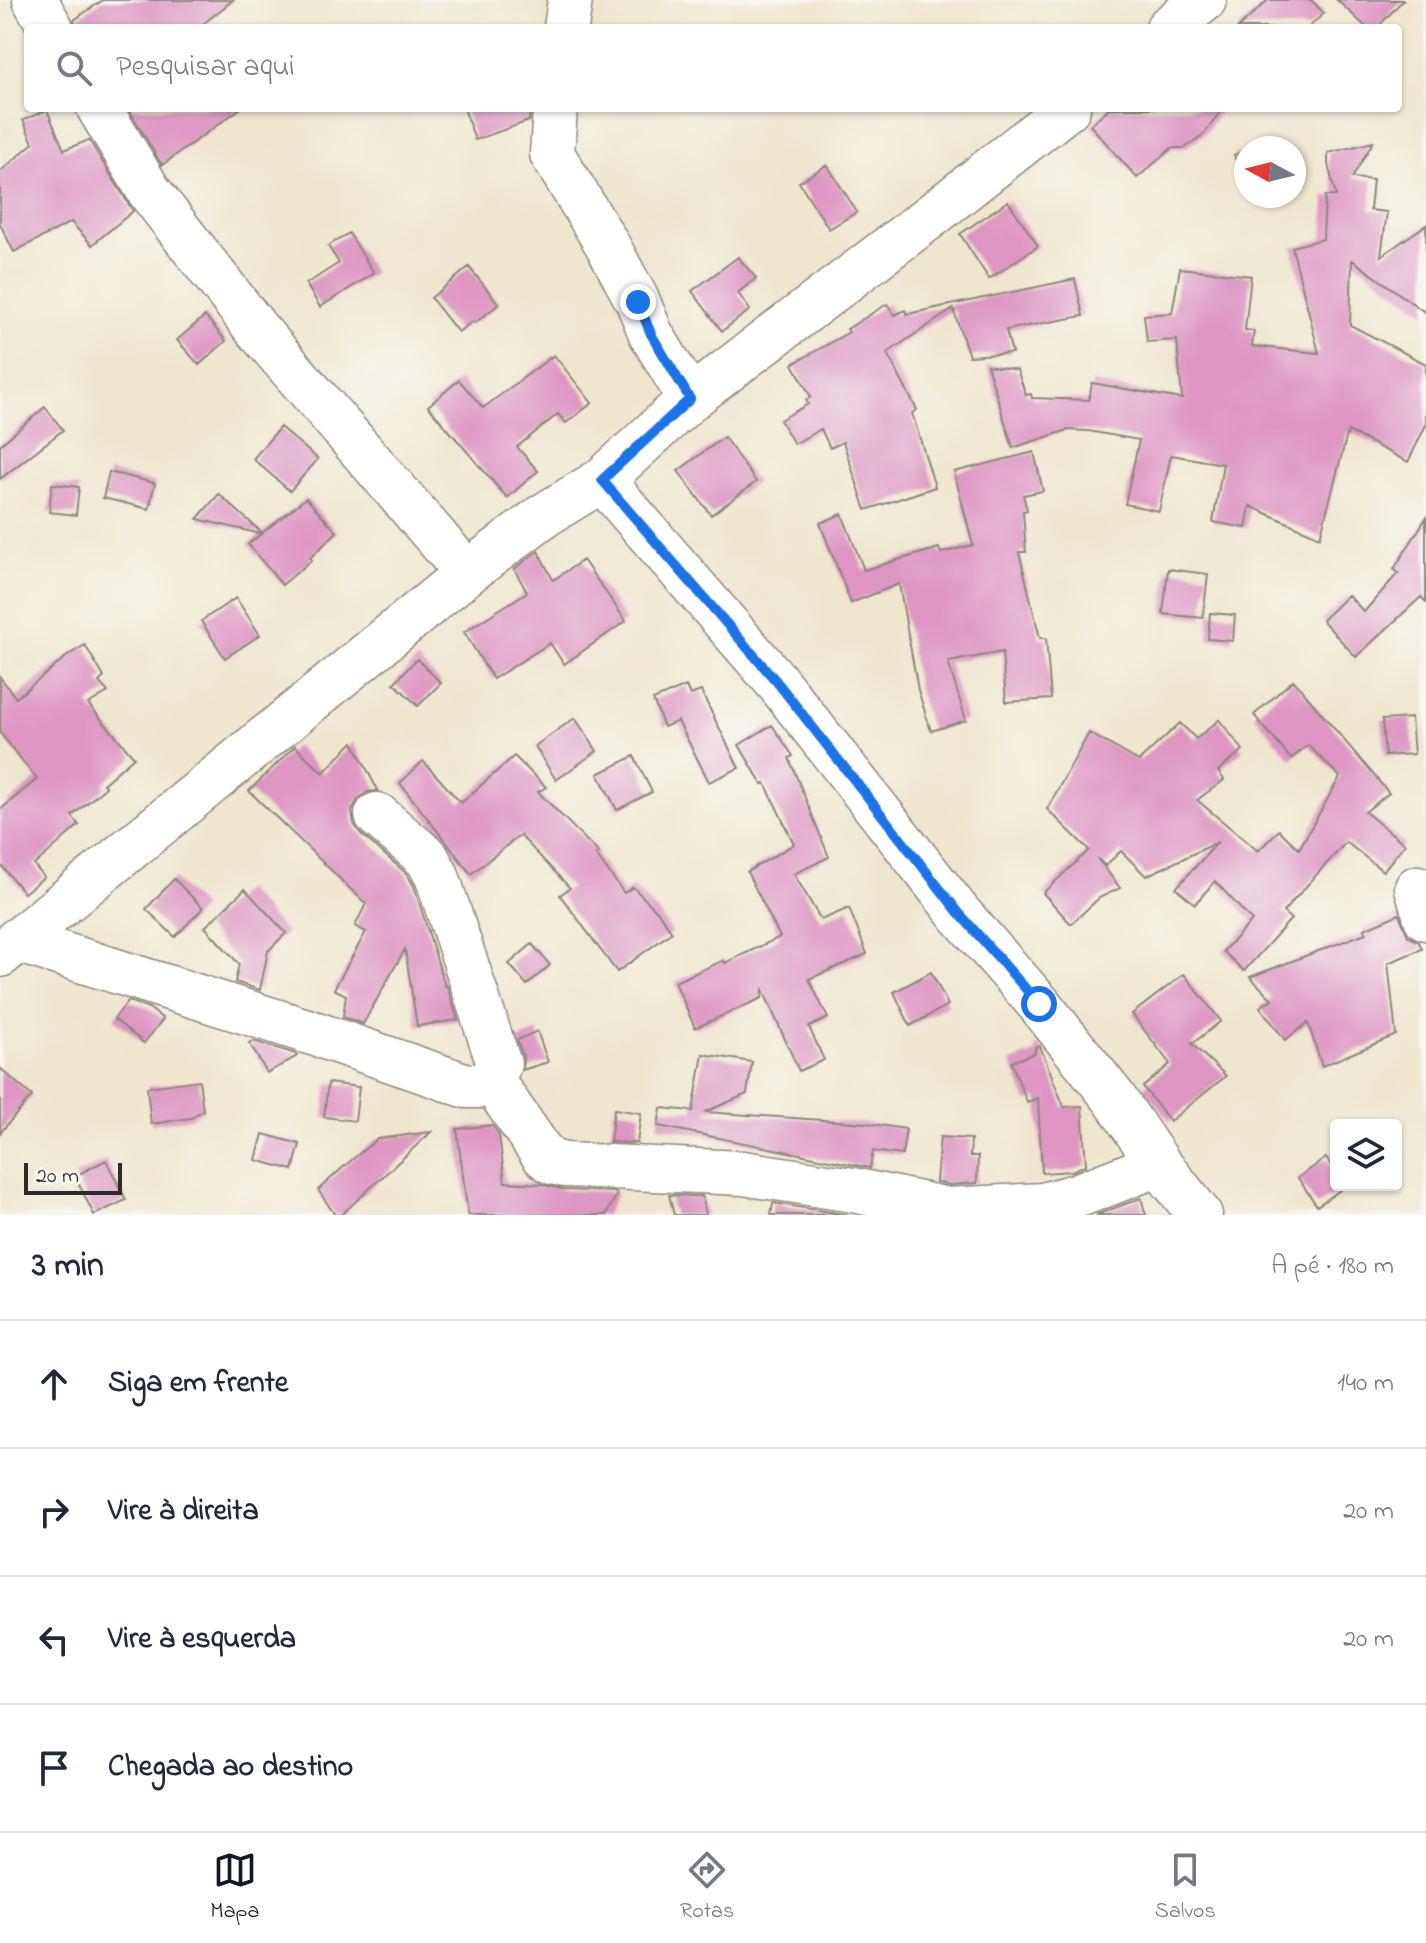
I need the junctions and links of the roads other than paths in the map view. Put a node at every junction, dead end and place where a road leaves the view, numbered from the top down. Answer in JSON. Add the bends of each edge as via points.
{"nodes":[{"id":1,"x":35,"y":0,"type":"edge"},
{"id":2,"x":570,"y":0,"type":"edge"},
{"id":3,"x":1204,"y":0,"type":"edge"},
{"id":4,"x":49,"y":24,"type":"edge"},
{"id":5,"x":567,"y":24,"type":"edge"},
{"id":6,"x":1173,"y":24,"type":"edge"},
{"id":7,"x":101,"y":112,"type":"edge"},
{"id":8,"x":555,"y":112,"type":"edge"},
{"id":9,"x":1063,"y":112,"type":"edge"},
{"id":10,"x":690,"y":399,"type":"junction"},
{"id":11,"x":602,"y":480,"type":"junction"},
{"id":12,"x":467,"y":573,"type":"junction"},
{"id":13,"x":377,"y":815,"type":"dead end"},
{"id":14,"x":8,"y":948,"type":"edge"},
{"id":15,"x":492,"y":1081,"type":"junction"},
{"id":16,"x":1159,"y":1164,"type":"junction"},
{"id":17,"x":1200,"y":1215,"type":"edge"}],
"edges":[{"from":1,"to":4,"type":"street"},
{"from":2,"to":5,"type":"street"},
{"from":3,"to":6,"type":"street"},
{"from":7,"to":12,"type":"street","via":[[149,191],[254,326]]},
{"from":8,"to":10,"type":"street","via":[[555,161],[608,246]]},
{"from":9,"to":10,"type":"street"},
{"from":10,"to":11,"type":"street"},
{"from":11,"to":12,"type":"street"},
{"from":11,"to":16,"type":"street","via":[[777,682],[1114,1098]]},
{"from":12,"to":14,"type":"street"},
{"from":13,"to":15,"type":"street","via":[[427,858],[437,876],[499,1064]]},
{"from":14,"to":15,"type":"street","via":[[316,1034],[467,1086]]},
{"from":15,"to":16,"type":"street","via":[[544,1156],[565,1165],[743,1173],[948,1210],[1043,1205]]},
{"from":16,"to":17,"type":"street"}]}
